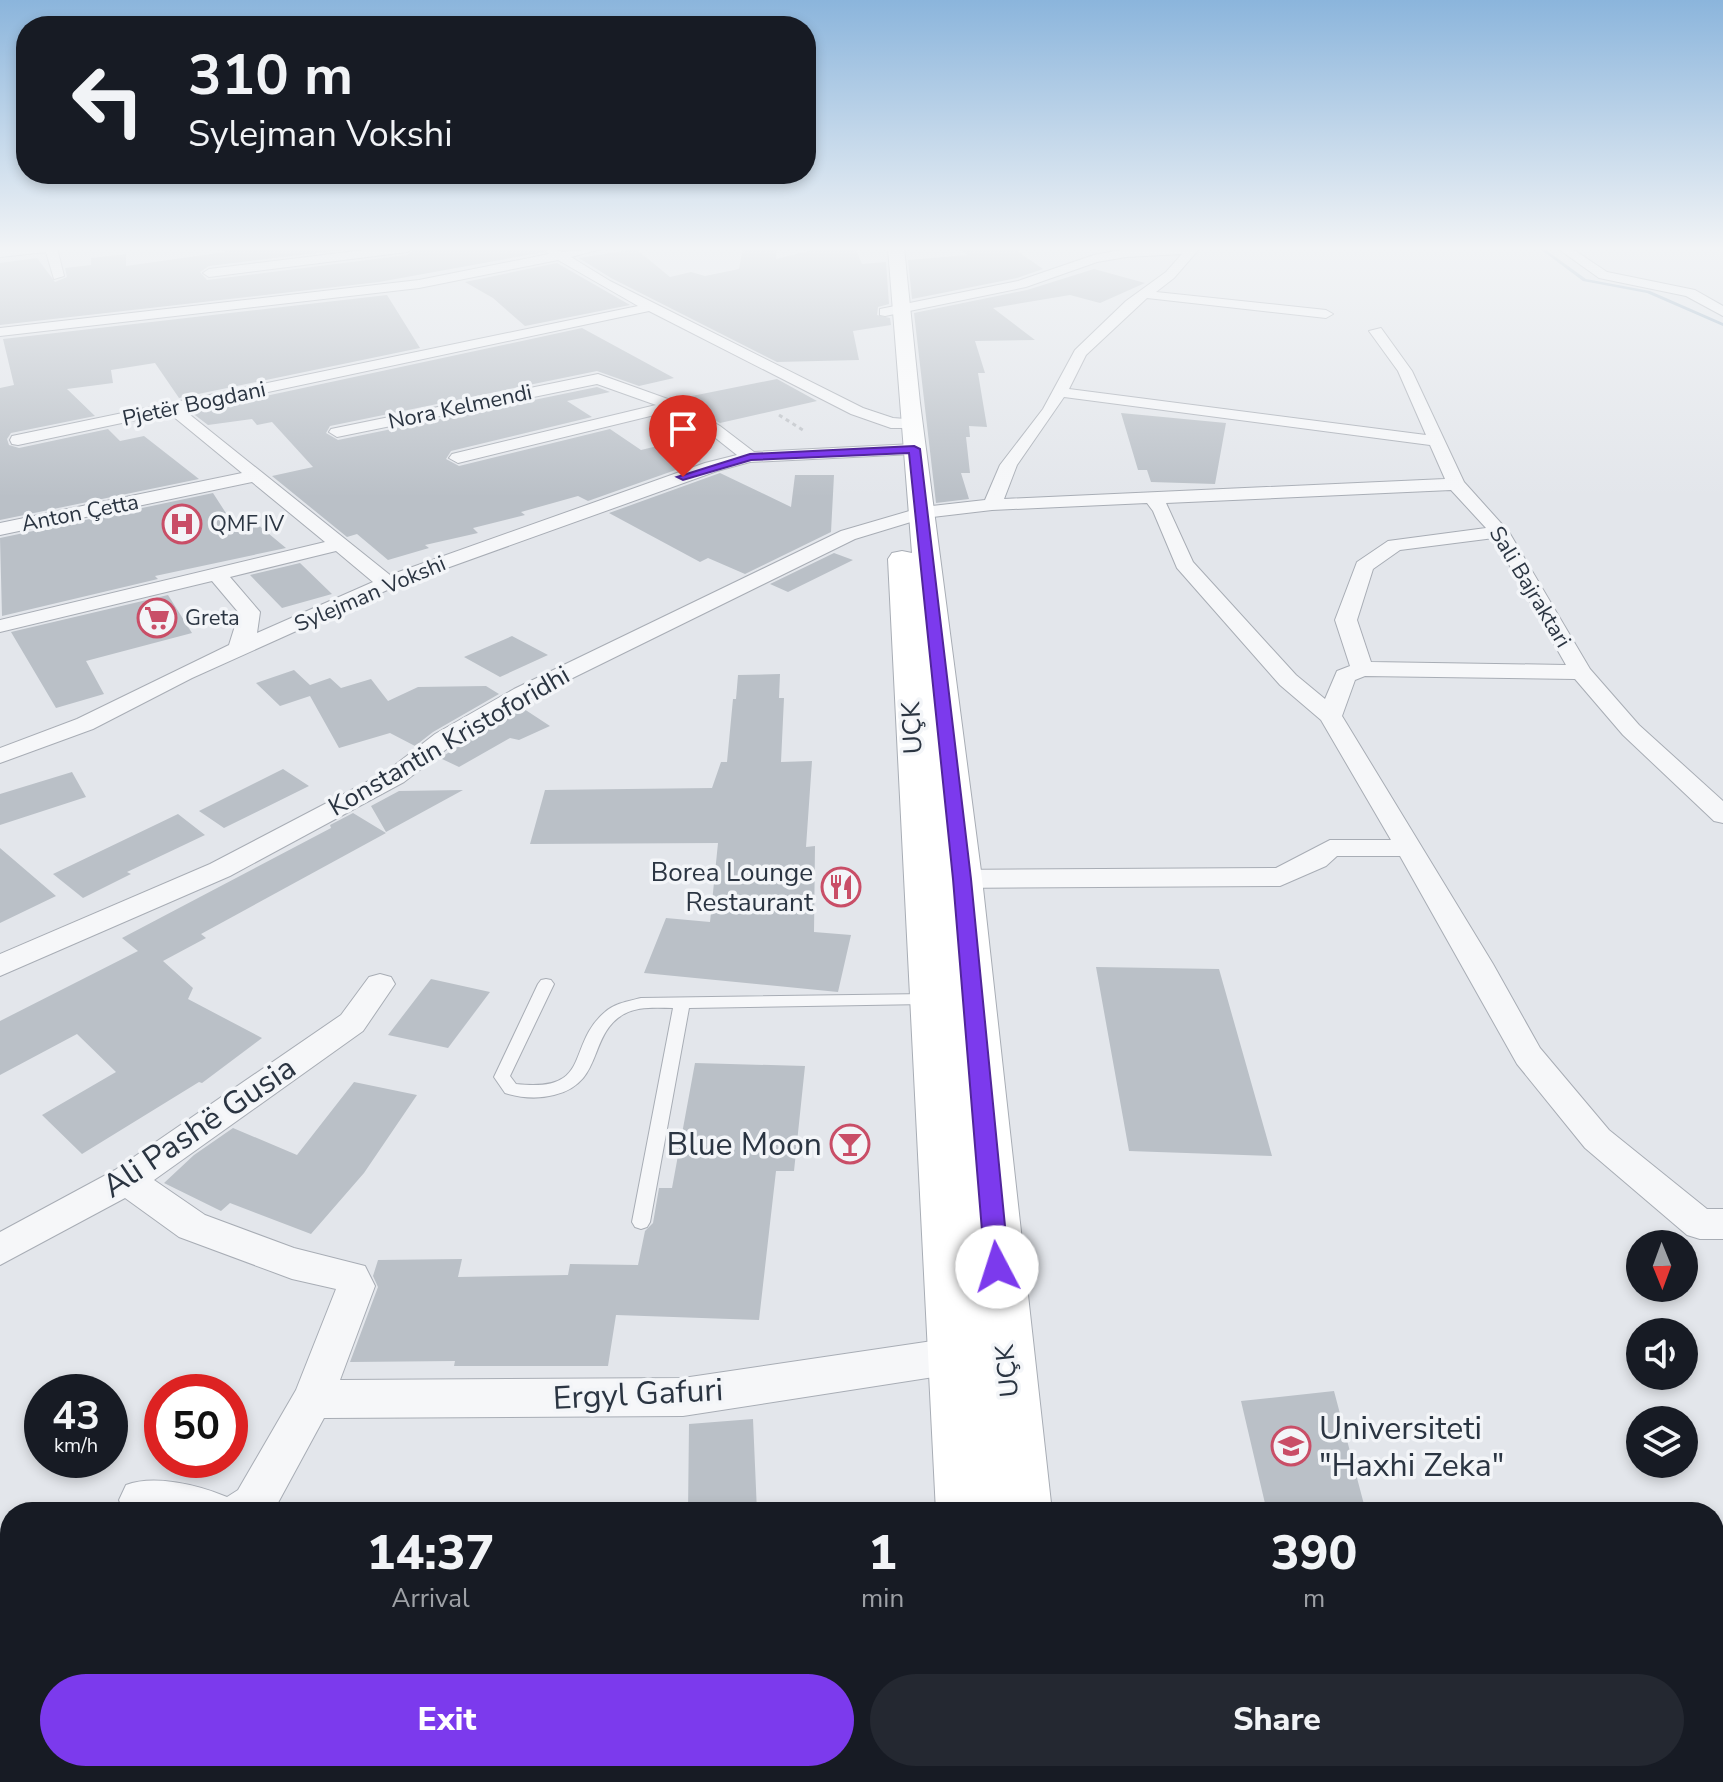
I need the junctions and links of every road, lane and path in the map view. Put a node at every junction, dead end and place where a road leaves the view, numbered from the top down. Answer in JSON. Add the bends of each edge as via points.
{"nodes":[{"id":1,"x":535,"y":331,"type":"edge"},
{"id":2,"x":699,"y":331,"type":"edge"},
{"id":3,"x":895,"y":331,"type":"edge"},
{"id":4,"x":1103,"y":331,"type":"edge"},
{"id":5,"x":1376,"y":331,"type":"dead end"},
{"id":6,"x":1059,"y":392,"type":"junction"},
{"id":7,"x":673,"y":406,"type":"junction"},
{"id":8,"x":171,"y":407,"type":"junction"},
{"id":9,"x":337,"y":432,"type":"dead end"},
{"id":10,"x":903,"y":436,"type":"junction"},
{"id":11,"x":18,"y":440,"type":"dead end"},
{"id":12,"x":1435,"y":441,"type":"junction"},
{"id":13,"x":750,"y":457,"type":"junction"},
{"id":14,"x":458,"y":458,"type":"dead end"},
{"id":15,"x":254,"y":476,"type":"junction"},
{"id":16,"x":1456,"y":484,"type":"junction"},
{"id":17,"x":1153,"y":499,"type":"junction"},
{"id":18,"x":992,"y":505,"type":"junction"},
{"id":19,"x":912,"y":516,"type":"junction"},
{"id":20,"x":0,"y":529,"type":"edge"},
{"id":21,"x":1500,"y":532,"type":"junction"},
{"id":22,"x":338,"y":545,"type":"junction"},
{"id":23,"x":217,"y":575,"type":"junction"},
{"id":24,"x":387,"y":583,"type":"junction"},
{"id":25,"x":0,"y":626,"type":"edge"},
{"id":26,"x":237,"y":651,"type":"junction"},
{"id":27,"x":1362,"y":669,"type":"junction"},
{"id":28,"x":1581,"y":672,"type":"junction"},
{"id":29,"x":1330,"y":716,"type":"junction"},
{"id":30,"x":0,"y":756,"type":"edge"},
{"id":31,"x":1723,"y":815,"type":"edge"},
{"id":32,"x":1410,"y":848,"type":"junction"},
{"id":33,"x":921,"y":878,"type":"junction"},
{"id":34,"x":962,"y":879,"type":"junction"},
{"id":35,"x":0,"y":966,"type":"edge"},
{"id":36,"x":380,"y":984,"type":"dead end"},
{"id":37,"x":546,"y":984,"type":"dead end"},
{"id":38,"x":931,"y":999,"type":"junction"},
{"id":39,"x":682,"y":1002,"type":"junction"},
{"id":40,"x":127,"y":1180,"type":"junction"},
{"id":41,"x":641,"y":1222,"type":"dead end"},
{"id":42,"x":1723,"y":1224,"type":"edge"},
{"id":43,"x":0,"y":1250,"type":"edge"},
{"id":44,"x":960,"y":1354,"type":"junction"},
{"id":45,"x":1005,"y":1356,"type":"junction"},
{"id":46,"x":313,"y":1399,"type":"junction"},
{"id":47,"x":141,"y":1500,"type":"dead end"},
{"id":48,"x":153,"y":1502,"type":"edge"},
{"id":49,"x":255,"y":1502,"type":"edge"},
{"id":50,"x":967,"y":1502,"type":"edge"},
{"id":51,"x":1020,"y":1502,"type":"edge"}],
"edges":[{"from":1,"to":8,"type":"street","name":"Pjetër Bogdani"},
{"from":2,"to":10,"type":"street"},
{"from":3,"to":10,"type":"main road","name":"UÇK"},
{"from":4,"to":6,"type":"street","via":[[1080,353]]},
{"from":5,"to":12,"type":"street","name":"Sali Bajraktari","via":[[1405,371]]},
{"from":6,"to":12,"type":"street"},
{"from":6,"to":18,"type":"street","via":[[1009,465]]},
{"from":7,"to":9,"type":"street","name":"Nora Kelmendi","via":[[598,379]]},
{"from":7,"to":13,"type":"street"},
{"from":7,"to":14,"type":"street"},
{"from":8,"to":11,"type":"street","name":"Pjetër Bogdani"},
{"from":8,"to":15,"type":"street"},
{"from":10,"to":13,"type":"street","name":"Sylejman Vokshi"},
{"from":10,"to":19,"type":"main road","name":"UÇK"},
{"from":12,"to":16,"type":"street","name":"Sali Bajraktari"},
{"from":13,"to":24,"type":"street","name":"Sylejman Vokshi"},
{"from":15,"to":20,"type":"street","name":"Anton Çetta"},
{"from":15,"to":22,"type":"street"},
{"from":16,"to":17,"type":"street"},
{"from":16,"to":21,"type":"street","name":"Sali Bajraktari"},
{"from":17,"to":18,"type":"street"},
{"from":17,"to":29,"type":"street","via":[[1184,564],[1288,680]]},
{"from":18,"to":19,"type":"street"},
{"from":19,"to":33,"type":"main road","name":"UÇK"},
{"from":19,"to":34,"type":"main road","name":"UÇK"},
{"from":19,"to":35,"type":"street","name":"Konstantin Kristoforidhi","via":[[848,535],[522,694],[444,739],[395,777],[220,870]]},
{"from":21,"to":27,"type":"street","via":[[1395,545],[1364,566],[1346,620]]},
{"from":21,"to":28,"type":"street","name":"Sali Bajraktari"},
{"from":22,"to":23,"type":"street"},
{"from":22,"to":24,"type":"street"},
{"from":23,"to":25,"type":"street"},
{"from":23,"to":26,"type":"street","via":[[250,612]]},
{"from":24,"to":26,"type":"street","name":"Sylejman Vokshi"},
{"from":26,"to":30,"type":"street","name":"Sylejman Vokshi","via":[[85,724]]},
{"from":27,"to":28,"type":"street"},
{"from":27,"to":29,"type":"street","via":[[1345,676]]},
{"from":28,"to":31,"type":"street","name":"Sali Bajraktari","via":[[1631,730]]},
{"from":29,"to":32,"type":"street"},
{"from":32,"to":34,"type":"street","via":[[1330,848],[1280,877]]},
{"from":32,"to":42,"type":"street","via":[[1528,1056],[1597,1139],[1700,1224]]},
{"from":33,"to":34,"type":"street"},
{"from":33,"to":38,"type":"main road","name":"UÇK"},
{"from":34,"to":45,"type":"main road","name":"UÇK"},
{"from":36,"to":40,"type":"street","name":"Ali Pashë Gusia","via":[[352,1023]]},
{"from":37,"to":39,"type":"lane","via":[[502,1077],[511,1089],[532,1093],[576,1078],[605,1019],[620,1006]]},
{"from":38,"to":39,"type":"lane"},
{"from":38,"to":44,"type":"main road","name":"UÇK"},
{"from":39,"to":41,"type":"lane"},
{"from":40,"to":43,"type":"street","name":"Ali Pashë Gusia"},
{"from":40,"to":46,"type":"street","via":[[192,1226],[292,1263],[352,1277],[356,1286]]},
{"from":44,"to":45,"type":"street","name":"Ergyl Gafuri"},
{"from":44,"to":46,"type":"street","name":"Ergyl Gafuri","via":[[683,1397]]},
{"from":44,"to":50,"type":"main road","name":"UÇK"},
{"from":45,"to":51,"type":"main road","name":"UÇK"},
{"from":46,"to":49,"type":"street"},
{"from":47,"to":48,"type":"street"}]}
